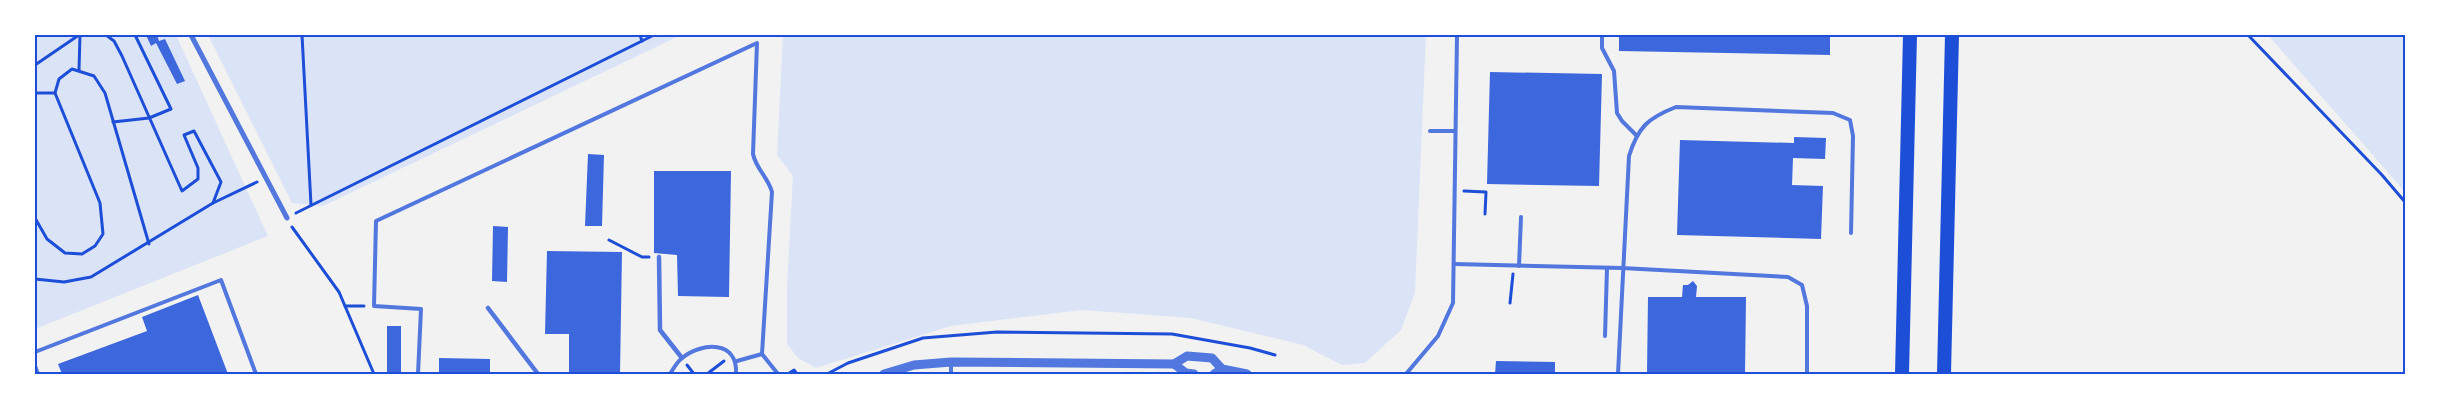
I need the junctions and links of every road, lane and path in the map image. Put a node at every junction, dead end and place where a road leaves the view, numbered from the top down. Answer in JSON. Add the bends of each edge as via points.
{"nodes":[{"id":1,"x":79,"y":35,"type":"edge"},
{"id":2,"x":106,"y":35,"type":"edge"},
{"id":3,"x":135,"y":35,"type":"edge"},
{"id":4,"x":191,"y":35,"type":"edge"},
{"id":5,"x":302,"y":35,"type":"edge"},
{"id":6,"x":640,"y":35,"type":"edge"},
{"id":7,"x":654,"y":35,"type":"edge"},
{"id":8,"x":1457,"y":35,"type":"edge"},
{"id":9,"x":1602,"y":35,"type":"edge"},
{"id":10,"x":1910,"y":35,"type":"edge"},
{"id":11,"x":1952,"y":35,"type":"edge"},
{"id":12,"x":2248,"y":35,"type":"edge"},
{"id":13,"x":642,"y":41,"type":"junction"},
{"id":14,"x":35,"y":64,"type":"edge"},
{"id":15,"x":78,"y":70,"type":"junction"},
{"id":16,"x":55,"y":92,"type":"junction"},
{"id":17,"x":35,"y":93,"type":"edge"},
{"id":18,"x":149,"y":118,"type":"junction"},
{"id":19,"x":113,"y":122,"type":"junction"},
{"id":20,"x":1430,"y":131,"type":"dead end"},
{"id":21,"x":1454,"y":131,"type":"junction"},
{"id":22,"x":1636,"y":135,"type":"junction"},
{"id":23,"x":264,"y":178,"type":"junction"},
{"id":24,"x":1473,"y":191,"type":"dead end"},
{"id":25,"x":2405,"y":202,"type":"edge"},
{"id":26,"x":213,"y":203,"type":"junction"},
{"id":27,"x":310,"y":205,"type":"junction"},
{"id":28,"x":1485,"y":214,"type":"dead end"},
{"id":29,"x":1522,"y":217,"type":"dead end"},
{"id":30,"x":35,"y":218,"type":"edge"},
{"id":31,"x":287,"y":218,"type":"junction"},
{"id":32,"x":1851,"y":233,"type":"dead end"},
{"id":33,"x":609,"y":240,"type":"dead end"},
{"id":34,"x":148,"y":244,"type":"junction"},
{"id":35,"x":660,"y":257,"type":"joint"},
{"id":36,"x":1454,"y":264,"type":"junction"},
{"id":37,"x":1513,"y":266,"type":"junction"},
{"id":38,"x":1520,"y":266,"type":"junction"},
{"id":39,"x":1607,"y":268,"type":"junction"},
{"id":40,"x":1622,"y":268,"type":"junction"},
{"id":41,"x":35,"y":279,"type":"edge"},
{"id":42,"x":1510,"y":303,"type":"dead end"},
{"id":43,"x":345,"y":306,"type":"junction"},
{"id":44,"x":374,"y":306,"type":"junction"},
{"id":45,"x":488,"y":308,"type":"dead end"},
{"id":46,"x":1605,"y":336,"type":"dead end"},
{"id":47,"x":35,"y":352,"type":"edge"},
{"id":48,"x":732,"y":354,"type":"junction"},
{"id":49,"x":762,"y":354,"type":"junction"},
{"id":50,"x":1275,"y":355,"type":"dead end"},
{"id":51,"x":682,"y":358,"type":"junction"},
{"id":52,"x":737,"y":361,"type":"junction"},
{"id":53,"x":951,"y":362,"type":"junction"},
{"id":54,"x":1174,"y":364,"type":"junction"},
{"id":55,"x":35,"y":366,"type":"edge"},
{"id":56,"x":1222,"y":369,"type":"junction"},
{"id":57,"x":38,"y":374,"type":"edge"},
{"id":58,"x":256,"y":374,"type":"edge"},
{"id":59,"x":374,"y":374,"type":"edge"},
{"id":60,"x":418,"y":374,"type":"edge"},
{"id":61,"x":538,"y":374,"type":"edge"},
{"id":62,"x":670,"y":374,"type":"edge"},
{"id":63,"x":707,"y":374,"type":"edge"},
{"id":64,"x":736,"y":374,"type":"edge"},
{"id":65,"x":778,"y":374,"type":"edge"},
{"id":66,"x":788,"y":374,"type":"edge"},
{"id":67,"x":797,"y":374,"type":"edge"},
{"id":68,"x":827,"y":374,"type":"edge"},
{"id":69,"x":884,"y":374,"type":"edge"},
{"id":70,"x":950,"y":374,"type":"edge"},
{"id":71,"x":1194,"y":374,"type":"edge"},
{"id":72,"x":1214,"y":374,"type":"edge"},
{"id":73,"x":1247,"y":374,"type":"edge"},
{"id":74,"x":1406,"y":374,"type":"edge"},
{"id":75,"x":1618,"y":374,"type":"edge"},
{"id":76,"x":1807,"y":374,"type":"edge"},
{"id":77,"x":1902,"y":374,"type":"edge"},
{"id":78,"x":1944,"y":374,"type":"edge"}],
"edges":[{"from":1,"to":14,"type":"path"},
{"from":1,"to":15,"type":"path"},
{"from":2,"to":18,"type":"path","via":[[114,41],[122,56]]},
{"from":3,"to":18,"type":"path","via":[[171,110]]},
{"from":4,"to":23,"type":"street"},
{"from":5,"to":27,"type":"path"},
{"from":6,"to":13,"type":"path"},
{"from":7,"to":13,"type":"path"},
{"from":8,"to":21,"type":"lane"},
{"from":9,"to":22,"type":"lane","via":[[1602,48],[1614,71],[1617,113]]},
{"from":10,"to":77,"type":"highway"},
{"from":11,"to":78,"type":"highway"},
{"from":12,"to":25,"type":"path"},
{"from":13,"to":27,"type":"path"},
{"from":15,"to":16,"type":"path","via":[[72,69],[59,79]]},
{"from":15,"to":19,"type":"path","via":[[94,76],[105,93]]},
{"from":16,"to":17,"type":"path"},
{"from":16,"to":30,"type":"path","via":[[100,203],[103,234],[95,246],[82,254],[65,253],[47,239]]},
{"from":18,"to":19,"type":"path"},
{"from":18,"to":26,"type":"path","via":[[182,191],[198,179],[198,168],[184,135],[194,131],[218,173],[220,182]]},
{"from":19,"to":34,"type":"path"},
{"from":20,"to":21,"type":"lane"},
{"from":21,"to":36,"type":"lane"},
{"from":22,"to":32,"type":"lane","via":[[1655,115],[1676,107],[1833,113],[1850,120],[1853,136]]},
{"from":22,"to":40,"type":"lane","via":[[1629,156]]},
{"from":23,"to":26,"type":"path"},
{"from":23,"to":31,"type":"street"},
{"from":24,"to":28,"type":"path","via":[[1486,192]]},
{"from":26,"to":34,"type":"path"},
{"from":27,"to":31,"type":"path"},
{"from":29,"to":38,"type":"lane"},
{"from":31,"to":43,"type":"path","via":[[339,292]]},
{"from":33,"to":35,"type":"path","via":[[642,257]]},
{"from":34,"to":41,"type":"path","via":[[91,277],[64,282]]},
{"from":35,"to":51,"type":"street","via":[[660,330]]},
{"from":36,"to":37,"type":"lane"},
{"from":36,"to":74,"type":"lane","via":[[1453,303],[1438,336]]},
{"from":37,"to":38,"type":"lane"},
{"from":37,"to":42,"type":"path"},
{"from":38,"to":39,"type":"lane"},
{"from":39,"to":40,"type":"lane"},
{"from":39,"to":46,"type":"lane"},
{"from":40,"to":75,"type":"lane"},
{"from":40,"to":76,"type":"lane","via":[[1788,277],[1802,285],[1807,306]]},
{"from":43,"to":44,"type":"path"},
{"from":43,"to":59,"type":"path"},
{"from":44,"to":49,"type":"lane","via":[[376,221],[756,42],[753,154],[755,164],[769,181],[772,192]]},
{"from":44,"to":60,"type":"lane","via":[[421,309]]},
{"from":45,"to":61,"type":"street"},
{"from":47,"to":58,"type":"lane","via":[[221,280]]},
{"from":48,"to":51,"type":"lane","via":[[722,347],[704,348]]},
{"from":48,"to":52,"type":"lane"},
{"from":48,"to":63,"type":"path"},
{"from":49,"to":52,"type":"lane"},
{"from":49,"to":65,"type":"lane"},
{"from":50,"to":68,"type":"path","via":[[1172,334],[997,332],[923,338],[848,363]]},
{"from":51,"to":62,"type":"lane"},
{"from":52,"to":64,"type":"lane"},
{"from":53,"to":54,"type":"street"},
{"from":53,"to":69,"type":"street","via":[[914,365]]},
{"from":53,"to":70,"type":"lane"},
{"from":54,"to":56,"type":"street","via":[[1187,356],[1212,358]]},
{"from":54,"to":71,"type":"street","via":[[1186,373]]},
{"from":55,"to":57,"type":"lane"},
{"from":56,"to":72,"type":"street"},
{"from":56,"to":73,"type":"street"},
{"from":66,"to":67,"type":"path","via":[[794,370]]}]}
